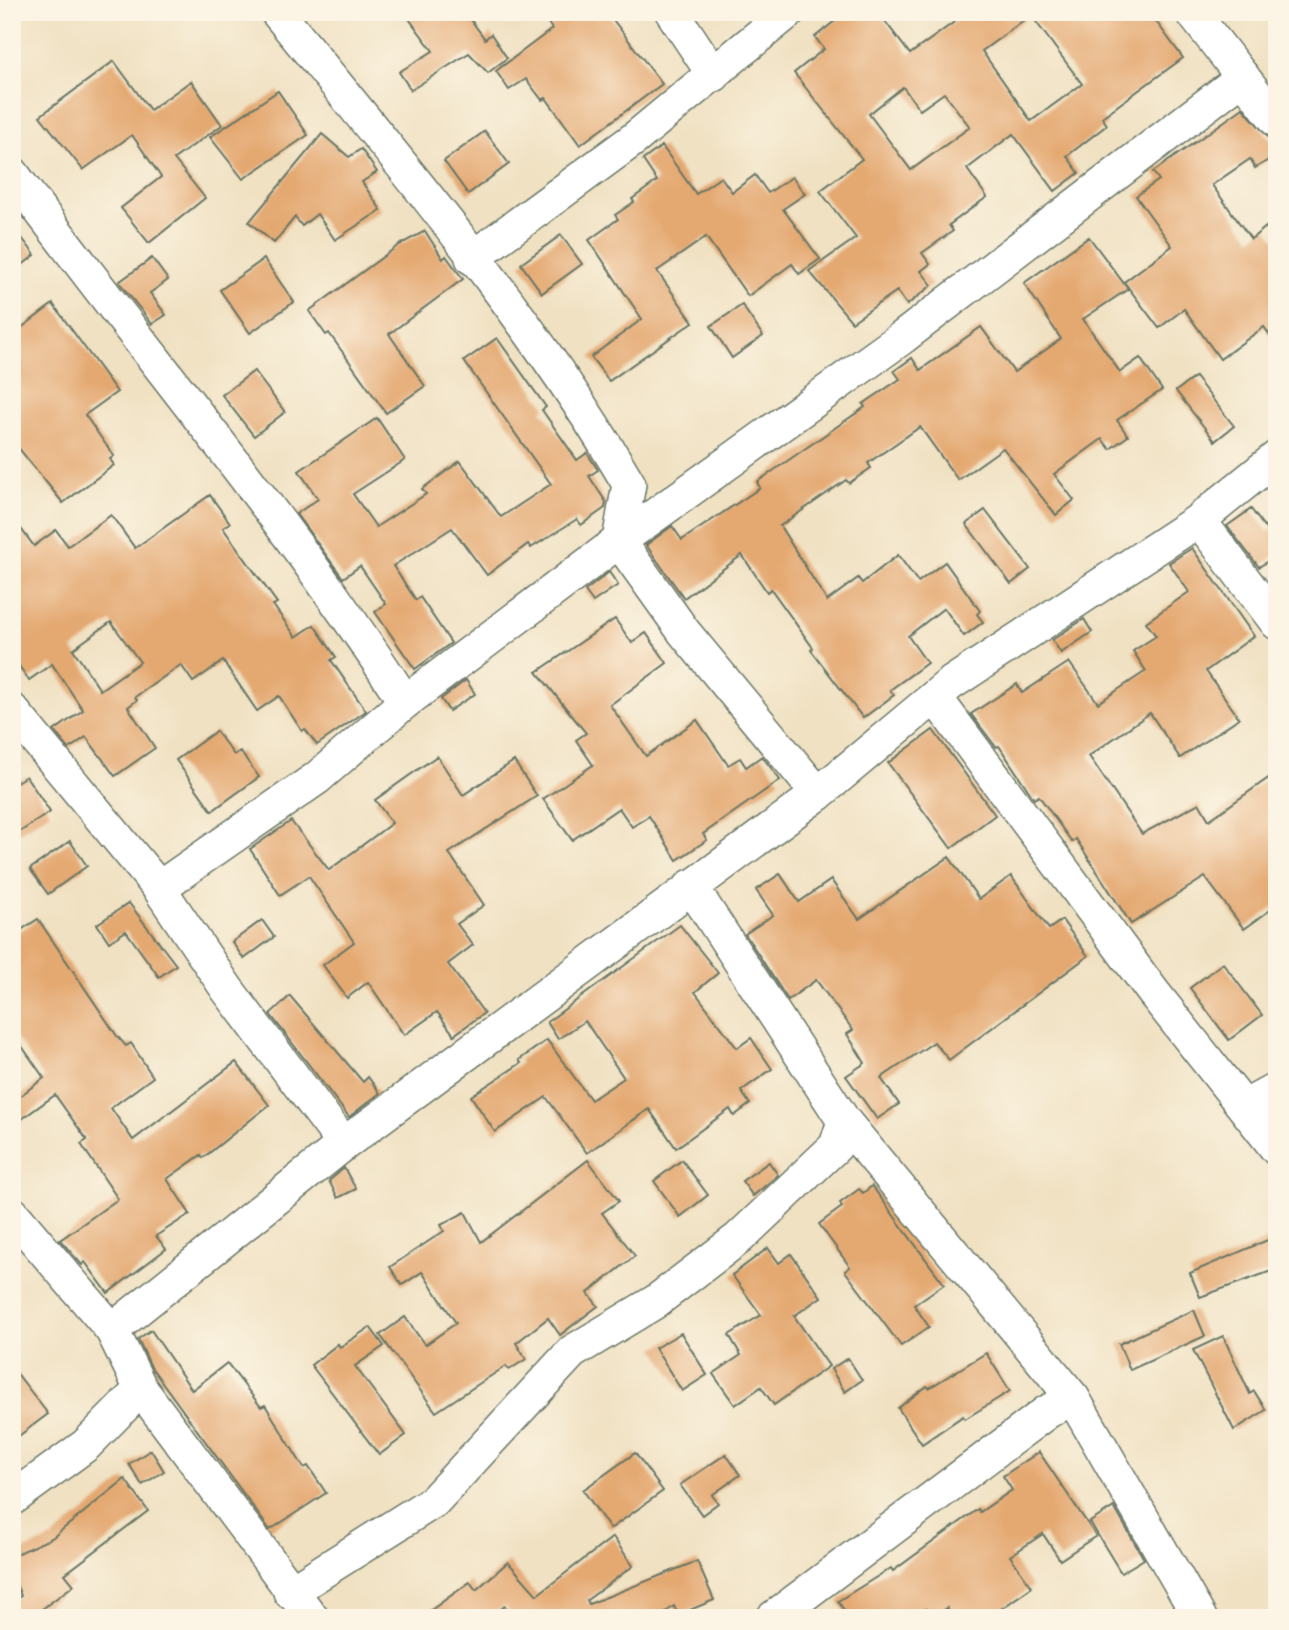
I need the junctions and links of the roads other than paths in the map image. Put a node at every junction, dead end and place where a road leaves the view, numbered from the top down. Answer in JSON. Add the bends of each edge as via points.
{"nodes":[{"id":1,"x":277,"y":12,"type":"edge"},
{"id":2,"x":672,"y":12,"type":"edge"},
{"id":3,"x":788,"y":12,"type":"edge"},
{"id":4,"x":1192,"y":12,"type":"edge"},
{"id":5,"x":714,"y":75,"type":"junction"},
{"id":6,"x":1243,"y":77,"type":"junction"},
{"id":7,"x":1277,"y":121,"type":"edge"},
{"id":8,"x":12,"y":173,"type":"edge"},
{"id":9,"x":472,"y":258,"type":"junction"},
{"id":10,"x":1277,"y":457,"type":"edge"},
{"id":11,"x":1199,"y":520,"type":"junction"},
{"id":12,"x":619,"y":541,"type":"junction"},
{"id":13,"x":1277,"y":623,"type":"edge"},
{"id":14,"x":935,"y":697,"type":"junction"},
{"id":15,"x":405,"y":702,"type":"junction"},
{"id":16,"x":12,"y":709,"type":"edge"},
{"id":17,"x":818,"y":794,"type":"junction"},
{"id":18,"x":691,"y":887,"type":"junction"},
{"id":19,"x":159,"y":888,"type":"junction"},
{"id":20,"x":1277,"y":1089,"type":"edge"},
{"id":21,"x":1246,"y":1106,"type":"junction"},
{"id":22,"x":844,"y":1121,"type":"junction"},
{"id":23,"x":344,"y":1144,"type":"junction"},
{"id":24,"x":1277,"y":1149,"type":"edge"},
{"id":25,"x":12,"y":1213,"type":"edge"},
{"id":26,"x":112,"y":1330,"type":"junction"},
{"id":27,"x":141,"y":1389,"type":"junction"},
{"id":28,"x":1073,"y":1398,"type":"junction"},
{"id":29,"x":12,"y":1499,"type":"edge"},
{"id":30,"x":290,"y":1592,"type":"junction"},
{"id":31,"x":312,"y":1618,"type":"edge"},
{"id":32,"x":773,"y":1618,"type":"edge"},
{"id":33,"x":1200,"y":1618,"type":"edge"}],
"edges":[{"from":1,"to":9,"type":"street"},
{"from":2,"to":5,"type":"street"},
{"from":3,"to":5,"type":"street"},
{"from":4,"to":6,"type":"street"},
{"from":5,"to":9,"type":"street"},
{"from":6,"to":7,"type":"street"},
{"from":6,"to":12,"type":"street","via":[[903,337]]},
{"from":8,"to":15,"type":"street","via":[[307,558]]},
{"from":9,"to":12,"type":"street","via":[[593,422],[629,484]]},
{"from":10,"to":11,"type":"street"},
{"from":11,"to":13,"type":"street"},
{"from":11,"to":14,"type":"street"},
{"from":12,"to":15,"type":"street"},
{"from":12,"to":17,"type":"street","via":[[684,632]]},
{"from":14,"to":17,"type":"street"},
{"from":14,"to":21,"type":"street","via":[[1153,992]]},
{"from":15,"to":19,"type":"street","via":[[317,778]]},
{"from":16,"to":19,"type":"street"},
{"from":17,"to":18,"type":"street"},
{"from":18,"to":22,"type":"street"},
{"from":18,"to":23,"type":"street"},
{"from":19,"to":23,"type":"street","via":[[227,989]]},
{"from":20,"to":21,"type":"street"},
{"from":21,"to":24,"type":"street"},
{"from":22,"to":28,"type":"street"},
{"from":22,"to":30,"type":"street","via":[[836,1146],[739,1238],[655,1302],[572,1352],[434,1501]]},
{"from":23,"to":26,"type":"street"},
{"from":25,"to":26,"type":"street"},
{"from":26,"to":27,"type":"street"},
{"from":27,"to":29,"type":"street","via":[[86,1445]]},
{"from":27,"to":30,"type":"street"},
{"from":28,"to":32,"type":"street","via":[[1047,1412]]},
{"from":28,"to":33,"type":"street"},
{"from":30,"to":31,"type":"street"}]}
